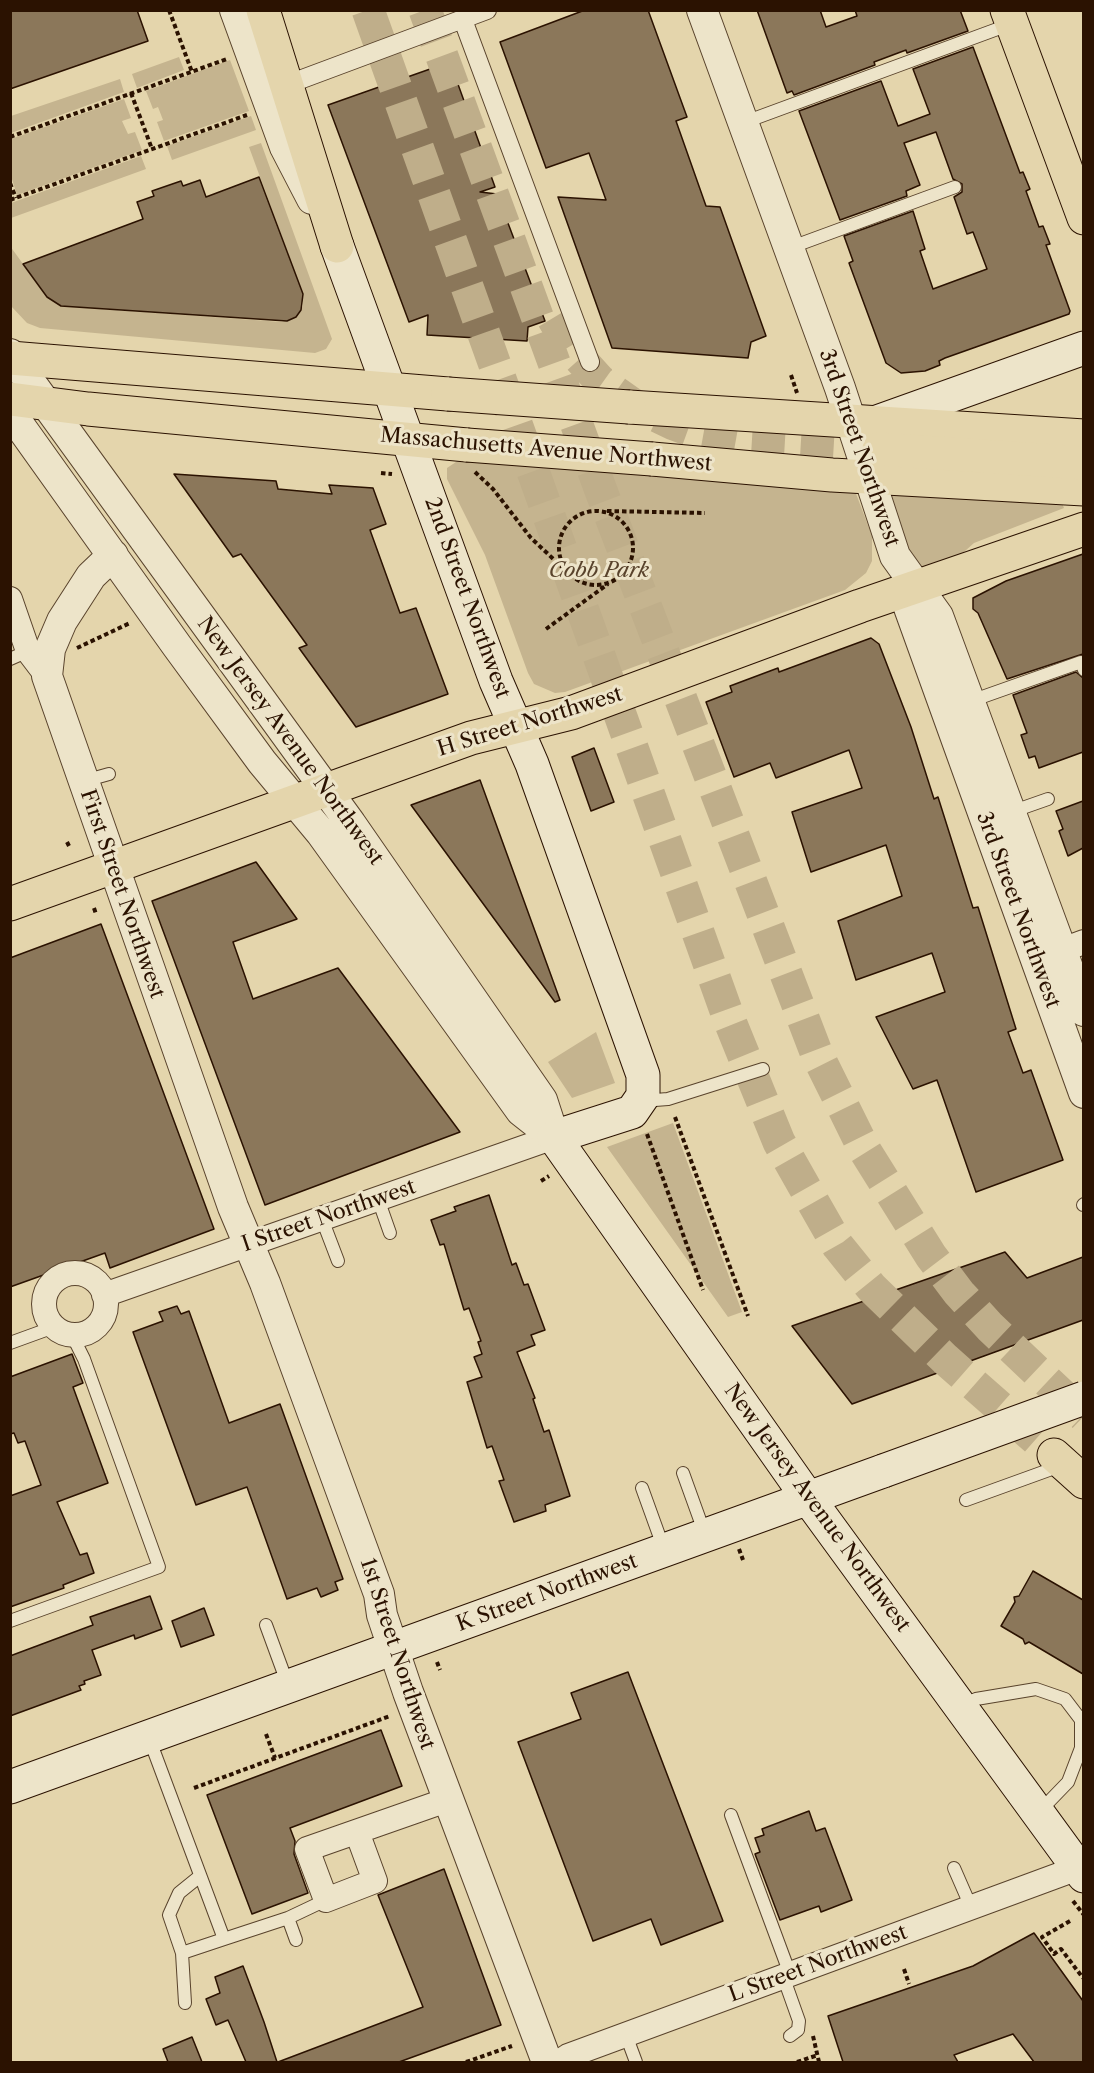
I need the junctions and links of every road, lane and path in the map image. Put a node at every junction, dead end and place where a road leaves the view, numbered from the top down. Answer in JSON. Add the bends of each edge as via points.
{"nodes":[{"id":1,"x":169,"y":10,"type":"edge"},
{"id":2,"x":235,"y":10,"type":"edge"},
{"id":3,"x":262,"y":10,"type":"edge"},
{"id":4,"x":487,"y":10,"type":"edge"},
{"id":5,"x":702,"y":10,"type":"edge"},
{"id":6,"x":1009,"y":17,"type":"edge"},
{"id":7,"x":463,"y":20,"type":"junction"},
{"id":8,"x":234,"y":56,"type":"dead end"},
{"id":9,"x":192,"y":72,"type":"junction"},
{"id":10,"x":286,"y":85,"type":"junction"},
{"id":11,"x":131,"y":93,"type":"junction"},
{"id":12,"x":254,"y":113,"type":"dead end"},
{"id":13,"x":745,"y":122,"type":"junction"},
{"id":14,"x":10,"y":137,"type":"edge"},
{"id":15,"x":152,"y":149,"type":"junction"},
{"id":16,"x":10,"y":183,"type":"edge"},
{"id":17,"x":955,"y":187,"type":"dead end"},
{"id":18,"x":16,"y":198,"type":"junction"},
{"id":19,"x":10,"y":200,"type":"edge"},
{"id":20,"x":1083,"y":218,"type":"edge"},
{"id":21,"x":337,"y":246,"type":"junction"},
{"id":22,"x":789,"y":248,"type":"junction"},
{"id":23,"x":1083,"y":348,"type":"edge"},
{"id":24,"x":12,"y":357,"type":"edge"},
{"id":25,"x":590,"y":362,"type":"dead end"},
{"id":26,"x":791,"y":375,"type":"dead end"},
{"id":27,"x":390,"y":389,"type":"junction"},
{"id":28,"x":10,"y":399,"type":"edge"},
{"id":29,"x":799,"y":399,"type":"dead end"},
{"id":30,"x":47,"y":404,"type":"junction"},
{"id":31,"x":10,"y":412,"type":"edge"},
{"id":32,"x":1083,"y":436,"type":"edge"},
{"id":33,"x":408,"y":441,"type":"junction"},
{"id":34,"x":868,"y":442,"type":"junction"},
{"id":35,"x":471,"y":458,"type":"junction"},
{"id":36,"x":1083,"y":463,"type":"edge"},
{"id":37,"x":1083,"y":489,"type":"edge"},
{"id":38,"x":603,"y":511,"type":"junction"},
{"id":39,"x":705,"y":513,"type":"dead end"},
{"id":40,"x":1083,"y":529,"type":"edge"},
{"id":41,"x":112,"y":555,"type":"junction"},
{"id":42,"x":566,"y":570,"type":"junction"},
{"id":43,"x":609,"y":583,"type":"junction"},
{"id":44,"x":910,"y":589,"type":"junction"},
{"id":45,"x":10,"y":599,"type":"edge"},
{"id":46,"x":132,"y":621,"type":"dead end"},
{"id":47,"x":546,"y":629,"type":"dead end"},
{"id":48,"x":75,"y":649,"type":"dead end"},
{"id":49,"x":19,"y":655,"type":"edge"},
{"id":50,"x":1083,"y":670,"type":"edge"},
{"id":51,"x":46,"y":676,"type":"junction"},
{"id":52,"x":957,"y":704,"type":"junction"},
{"id":53,"x":516,"y":726,"type":"junction"},
{"id":54,"x":325,"y":789,"type":"junction"},
{"id":55,"x":1048,"y":799,"type":"dead end"},
{"id":56,"x":294,"y":800,"type":"junction"},
{"id":57,"x":1010,"y":812,"type":"junction"},
{"id":58,"x":112,"y":867,"type":"junction"},
{"id":59,"x":10,"y":904,"type":"edge"},
{"id":60,"x":94,"y":908,"type":"dead end"},
{"id":61,"x":96,"y":914,"type":"dead end"},
{"id":62,"x":1060,"y":951,"type":"edge"},
{"id":63,"x":1083,"y":1011,"type":"edge"},
{"id":64,"x":763,"y":1069,"type":"dead end"},
{"id":65,"x":1083,"y":1093,"type":"edge"},
{"id":66,"x":643,"y":1114,"type":"junction"},
{"id":67,"x":675,"y":1117,"type":"dead end"},
{"id":68,"x":554,"y":1137,"type":"junction"},
{"id":69,"x":549,"y":1176,"type":"dead end"},
{"id":70,"x":541,"y":1181,"type":"dead end"},
{"id":71,"x":378,"y":1199,"type":"junction"},
{"id":72,"x":322,"y":1219,"type":"junction"},
{"id":73,"x":390,"y":1233,"type":"dead end"},
{"id":74,"x":249,"y":1244,"type":"junction"},
{"id":75,"x":339,"y":1261,"type":"dead end"},
{"id":76,"x":704,"y":1290,"type":"dead end"},
{"id":77,"x":104,"y":1295,"type":"junction"},
{"id":78,"x":748,"y":1316,"type":"dead end"},
{"id":79,"x":63,"y":1331,"type":"junction"},
{"id":80,"x":10,"y":1343,"type":"edge"},
{"id":81,"x":1083,"y":1398,"type":"edge"},
{"id":82,"x":1067,"y":1467,"type":"edge"},
{"id":83,"x":683,"y":1473,"type":"dead end"},
{"id":84,"x":642,"y":1488,"type":"dead end"},
{"id":85,"x":808,"y":1498,"type":"junction"},
{"id":86,"x":966,"y":1500,"type":"dead end"},
{"id":87,"x":705,"y":1535,"type":"junction"},
{"id":88,"x":738,"y":1549,"type":"dead end"},
{"id":89,"x":664,"y":1550,"type":"junction"},
{"id":90,"x":743,"y":1560,"type":"dead end"},
{"id":91,"x":10,"y":1621,"type":"edge"},
{"id":92,"x":266,"y":1625,"type":"dead end"},
{"id":93,"x":394,"y":1648,"type":"junction"},
{"id":94,"x":437,"y":1662,"type":"dead end"},
{"id":95,"x":440,"y":1670,"type":"dead end"},
{"id":96,"x":288,"y":1686,"type":"junction"},
{"id":97,"x":960,"y":1707,"type":"junction"},
{"id":98,"x":391,"y":1716,"type":"dead end"},
{"id":99,"x":266,"y":1734,"type":"dead end"},
{"id":100,"x":149,"y":1737,"type":"junction"},
{"id":101,"x":274,"y":1758,"type":"junction"},
{"id":102,"x":10,"y":1787,"type":"edge"},
{"id":103,"x":194,"y":1788,"type":"dead end"},
{"id":104,"x":447,"y":1800,"type":"junction"},
{"id":105,"x":1038,"y":1813,"type":"junction"},
{"id":106,"x":731,"y":1815,"type":"dead end"},
{"id":107,"x":357,"y":1832,"type":"junction"},
{"id":108,"x":954,"y":1868,"type":"dead end"},
{"id":109,"x":200,"y":1876,"type":"junction"},
{"id":110,"x":1077,"y":1880,"type":"edge"},
{"id":111,"x":326,"y":1900,"type":"junction"},
{"id":112,"x":971,"y":1907,"type":"junction"},
{"id":113,"x":1083,"y":1915,"type":"edge"},
{"id":114,"x":288,"y":1918,"type":"junction"},
{"id":115,"x":1070,"y":1921,"type":"dead end"},
{"id":116,"x":224,"y":1939,"type":"junction"},
{"id":117,"x":296,"y":1940,"type":"dead end"},
{"id":118,"x":182,"y":1953,"type":"junction"},
{"id":119,"x":904,"y":1969,"type":"dead end"},
{"id":120,"x":787,"y":1975,"type":"junction"},
{"id":121,"x":1083,"y":1978,"type":"edge"},
{"id":122,"x":909,"y":1983,"type":"dead end"},
{"id":123,"x":185,"y":2003,"type":"dead end"},
{"id":124,"x":626,"y":2035,"type":"junction"},
{"id":125,"x":790,"y":2036,"type":"dead end"},
{"id":126,"x":512,"y":2046,"type":"dead end"},
{"id":127,"x":818,"y":2055,"type":"dead end"},
{"id":128,"x":466,"y":2062,"type":"edge"},
{"id":129,"x":547,"y":2062,"type":"edge"},
{"id":130,"x":559,"y":2062,"type":"edge"},
{"id":131,"x":636,"y":2062,"type":"edge"},
{"id":132,"x":798,"y":2062,"type":"edge"}],
"edges":[{"from":1,"to":9,"type":"path"},
{"from":2,"to":21,"type":"street","name":"2nd Street Northwest","via":[[285,147]]},
{"from":3,"to":10,"type":"main road"},
{"from":4,"to":7,"type":"street"},
{"from":5,"to":13,"type":"street","name":"3rd Street Northwest"},
{"from":6,"to":13,"type":"lane"},
{"from":6,"to":20,"type":"main road"},
{"from":7,"to":10,"type":"street"},
{"from":7,"to":25,"type":"street"},
{"from":8,"to":9,"type":"path"},
{"from":9,"to":11,"type":"path"},
{"from":10,"to":21,"type":"main road"},
{"from":11,"to":14,"type":"path"},
{"from":11,"to":15,"type":"path"},
{"from":12,"to":15,"type":"path"},
{"from":13,"to":22,"type":"street","name":"3rd Street Northwest"},
{"from":15,"to":18,"type":"path"},
{"from":16,"to":18,"type":"path"},
{"from":17,"to":22,"type":"lane"},
{"from":18,"to":19,"type":"path"},
{"from":21,"to":27,"type":"main road","name":"2nd Street Northwest"},
{"from":22,"to":34,"type":"street","name":"3rd Street Northwest"},
{"from":23,"to":34,"type":"main road"},
{"from":24,"to":27,"type":"main road","name":"Massachusetts Avenue Northwest"},
{"from":24,"to":30,"type":"street","name":"New Jersey Avenue Northwest"},
{"from":26,"to":29,"type":"path"},
{"from":27,"to":33,"type":"main road","name":"2nd Street Northwest"},
{"from":27,"to":34,"type":"main road","name":"Massachusetts Avenue Northwest","bridge":true,"via":[[629,407]]},
{"from":28,"to":30,"type":"main road","name":"Massachusetts Avenue Northwest"},
{"from":30,"to":33,"type":"main road","name":"Massachusetts Avenue Northwest"},
{"from":30,"to":54,"type":"street","name":"New Jersey Avenue Northwest"},
{"from":31,"to":41,"type":"street","name":"New Jersey Avenue Northwest"},
{"from":32,"to":34,"type":"main road","name":"Massachusetts Avenue Northwest"},
{"from":33,"to":35,"type":"main road","name":"Massachusetts Avenue Northwest"},
{"from":33,"to":53,"type":"main road","name":"2nd Street Northwest"},
{"from":34,"to":35,"type":"main road","name":"Massachusetts Avenue Northwest","bridge":true,"via":[[652,459]]},
{"from":34,"to":36,"type":"main road"},
{"from":34,"to":37,"type":"main road","name":"Massachusetts Avenue Northwest"},
{"from":34,"to":44,"type":"street","name":"3rd Street Northwest","via":[[895,556]]},
{"from":35,"to":42,"type":"path","via":[[531,538]]},
{"from":38,"to":39,"type":"path"},
{"from":38,"to":42,"type":"path","via":[[590,511],[568,523],[561,534],[560,559]]},
{"from":38,"to":43,"type":"path","via":[[624,522],[633,544],[628,568]]},
{"from":40,"to":44,"type":"main road","name":"H Street Northwest"},
{"from":41,"to":51,"type":"street","name":"First Street Northwest","via":[[91,576],[62,621],[50,649]]},
{"from":41,"to":56,"type":"street","name":"New Jersey Avenue Northwest","via":[[255,753]]},
{"from":42,"to":43,"type":"path","via":[[585,584]]},
{"from":43,"to":47,"type":"path"},
{"from":44,"to":52,"type":"street","name":"3rd Street Northwest"},
{"from":44,"to":53,"type":"main road","name":"H Street Northwest","via":[[571,713]]},
{"from":45,"to":49,"type":"street"},
{"from":46,"to":48,"type":"path"},
{"from":49,"to":51,"type":"street"},
{"from":50,"to":52,"type":"lane","via":[[1081,662]]},
{"from":51,"to":58,"type":"street","name":"First Street Northwest","via":[[96,778]]},
{"from":52,"to":57,"type":"street","name":"3rd Street Northwest"},
{"from":52,"to":62,"type":"street","name":"3rd Street Northwest"},
{"from":53,"to":54,"type":"main road","name":"H Street Northwest"},
{"from":53,"to":66,"type":"main road","name":"2nd Street Northwest","via":[[641,1067],[645,1082]]},
{"from":54,"to":56,"type":"main road","name":"H Street Northwest"},
{"from":54,"to":68,"type":"street","name":"New Jersey Avenue Northwest","via":[[542,1100]]},
{"from":55,"to":57,"type":"lane"},
{"from":56,"to":58,"type":"main road","name":"H Street Northwest"},
{"from":56,"to":68,"type":"street","name":"New Jersey Avenue Northwest","via":[[521,1111]]},
{"from":57,"to":62,"type":"street","name":"3rd Street Northwest"},
{"from":58,"to":59,"type":"main road","name":"H Street Northwest"},
{"from":58,"to":74,"type":"street","name":"First Street Northwest"},
{"from":60,"to":61,"type":"path"},
{"from":62,"to":63,"type":"street","name":"3rd Street Northwest"},
{"from":62,"to":65,"type":"street","name":"3rd Street Northwest"},
{"from":64,"to":66,"type":"lane","via":[[668,1099]]},
{"from":66,"to":68,"type":"main road","via":[[626,1114]]},
{"from":66,"to":76,"type":"path"},
{"from":67,"to":78,"type":"path"},
{"from":68,"to":71,"type":"street","name":"I Street Northwest"},
{"from":68,"to":85,"type":"main road","name":"New Jersey Avenue Northwest"},
{"from":69,"to":70,"type":"path"},
{"from":71,"to":72,"type":"street","name":"I Street Northwest"},
{"from":71,"to":73,"type":"lane"},
{"from":72,"to":74,"type":"street","name":"I Street Northwest"},
{"from":72,"to":75,"type":"lane"},
{"from":74,"to":77,"type":"street","name":"I Street Northwest"},
{"from":74,"to":93,"type":"street","name":"1st Street Northwest","via":[[374,1583]]},
{"from":77,"to":79,"type":"street","via":[[104,1315],[99,1323],[82,1334]]},
{"from":77,"to":79,"type":"street","via":[[93,1279],[83,1275],[63,1275],[54,1281],[44,1299],[48,1319]]},
{"from":79,"to":80,"type":"lane"},
{"from":79,"to":91,"type":"lane","via":[[84,1359],[159,1567]]},
{"from":81,"to":85,"type":"main road","name":"K Street Northwest","bridge":true},
{"from":82,"to":86,"type":"lane"},
{"from":83,"to":87,"type":"lane"},
{"from":84,"to":89,"type":"lane"},
{"from":85,"to":87,"type":"main road","name":"K Street Northwest"},
{"from":85,"to":97,"type":"main road","name":"New Jersey Avenue Northwest"},
{"from":87,"to":89,"type":"main road","name":"K Street Northwest"},
{"from":88,"to":90,"type":"path"},
{"from":89,"to":93,"type":"main road","name":"K Street Northwest"},
{"from":92,"to":96,"type":"lane"},
{"from":93,"to":96,"type":"main road","name":"K Street Northwest"},
{"from":93,"to":104,"type":"street","name":"1st Street Northwest"},
{"from":94,"to":95,"type":"path"},
{"from":96,"to":100,"type":"main road","name":"K Street Northwest"},
{"from":97,"to":105,"type":"main road","name":"New Jersey Avenue Northwest"},
{"from":97,"to":105,"type":"lane","via":[[976,1699],[1036,1689],[1065,1699],[1081,1720],[1081,1748],[1068,1782]]},
{"from":98,"to":101,"type":"path"},
{"from":99,"to":101,"type":"path"},
{"from":100,"to":102,"type":"main road","name":"K Street Northwest"},
{"from":100,"to":109,"type":"lane"},
{"from":101,"to":103,"type":"path"},
{"from":104,"to":107,"type":"street"},
{"from":104,"to":129,"type":"street","name":"1st Street Northwest"},
{"from":105,"to":110,"type":"main road","name":"New Jersey Avenue Northwest"},
{"from":106,"to":120,"type":"lane"},
{"from":107,"to":111,"type":"street","via":[[375,1881]]},
{"from":107,"to":111,"type":"street","via":[[307,1849]]},
{"from":108,"to":112,"type":"lane"},
{"from":109,"to":116,"type":"lane"},
{"from":109,"to":118,"type":"lane","via":[[179,1893],[169,1915]]},
{"from":110,"to":112,"type":"street","name":"L Street Northwest"},
{"from":110,"to":113,"type":"path"},
{"from":111,"to":114,"type":"lane"},
{"from":112,"to":120,"type":"street","name":"L Street Northwest"},
{"from":114,"to":116,"type":"lane"},
{"from":114,"to":117,"type":"lane"},
{"from":115,"to":121,"type":"path","via":[[1042,1937],[1054,1954],[1061,1949]]},
{"from":116,"to":118,"type":"lane"},
{"from":118,"to":123,"type":"lane"},
{"from":119,"to":122,"type":"path"},
{"from":120,"to":124,"type":"street","name":"L Street Northwest"},
{"from":120,"to":125,"type":"lane","via":[[799,2021],[798,2030]]},
{"from":124,"to":130,"type":"street","name":"L Street Northwest"},
{"from":124,"to":131,"type":"lane"},
{"from":126,"to":128,"type":"path"},
{"from":127,"to":132,"type":"path"}]}
